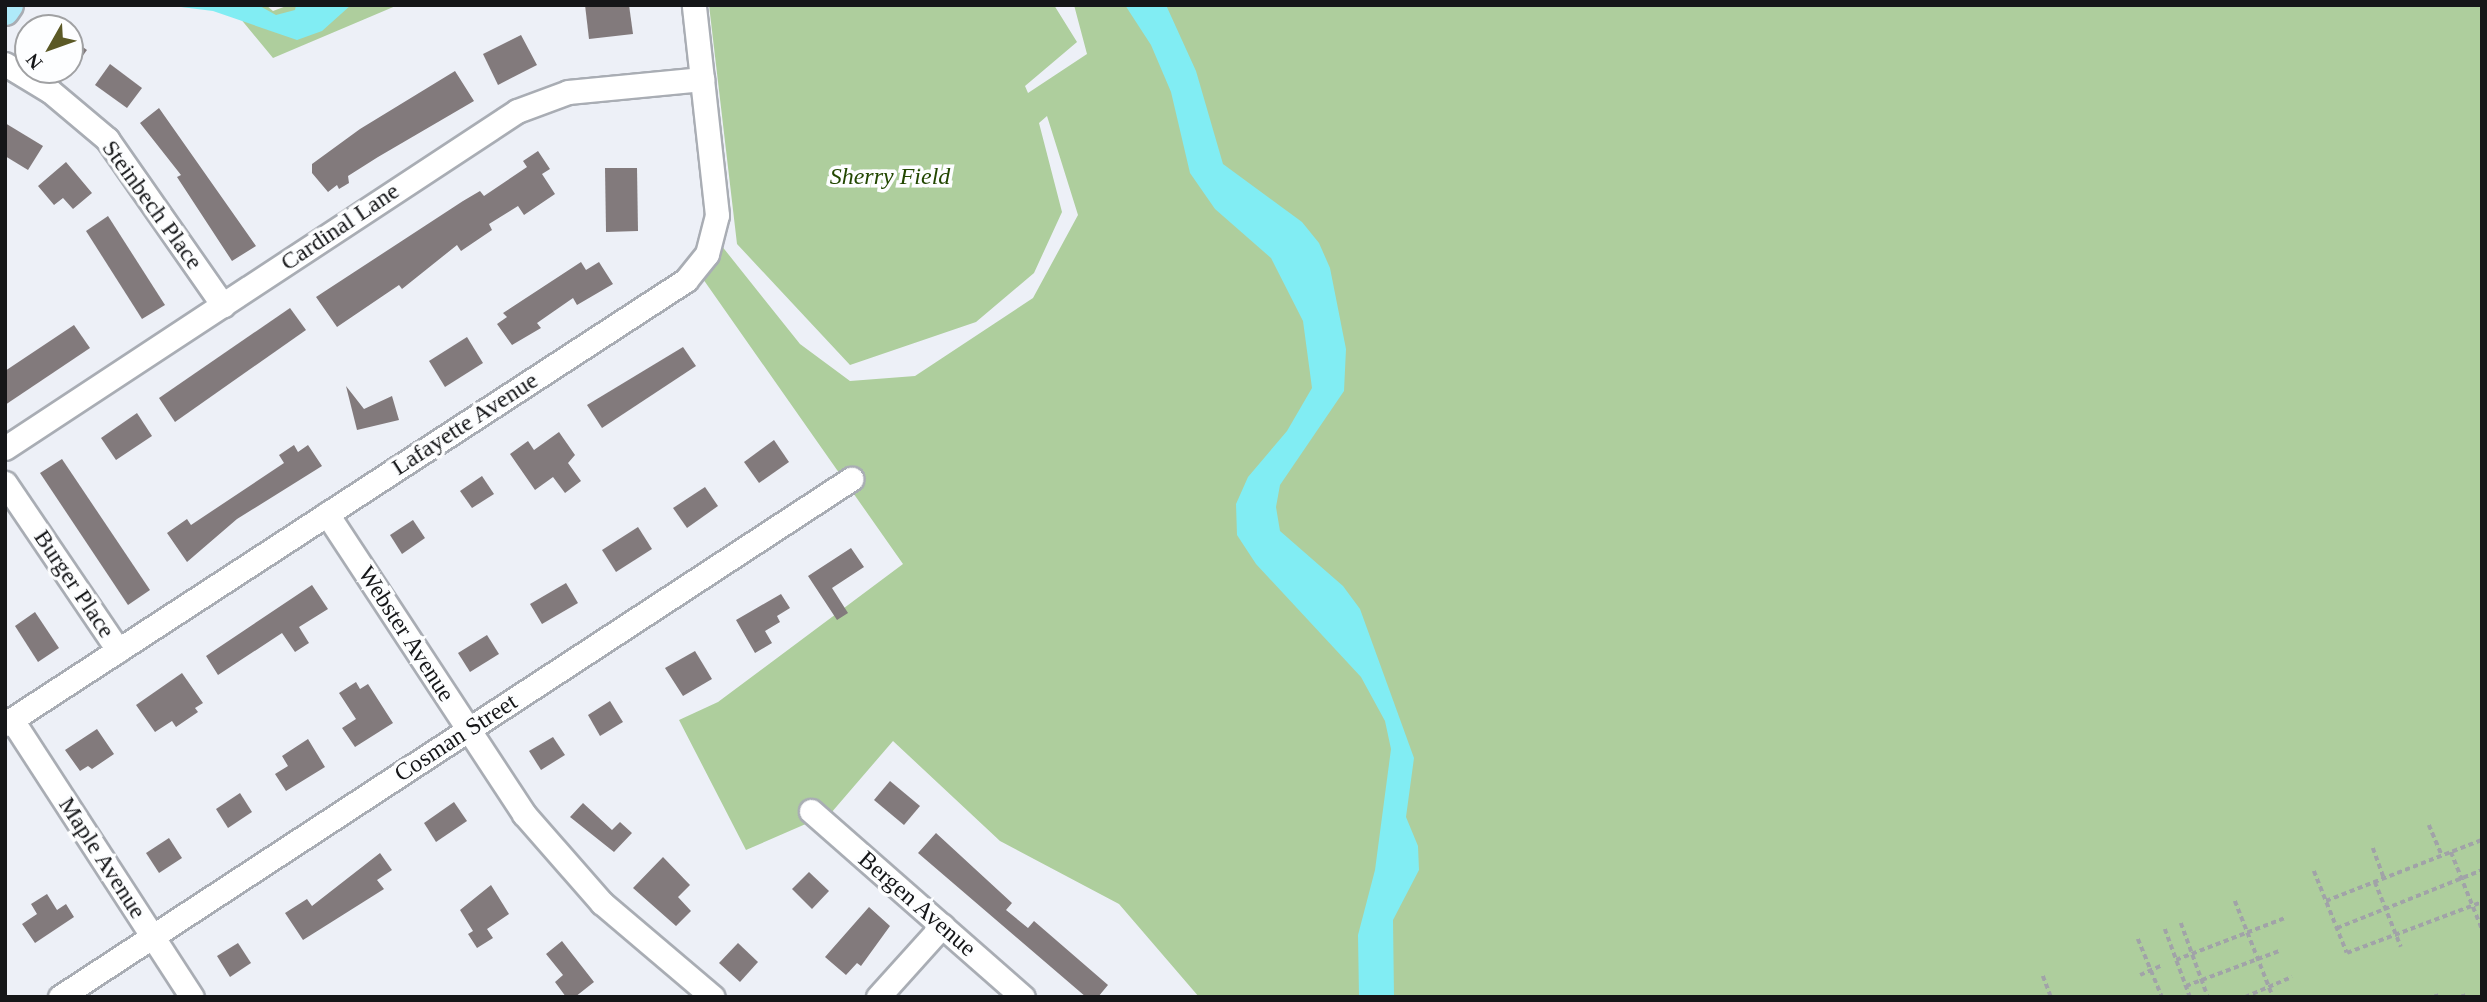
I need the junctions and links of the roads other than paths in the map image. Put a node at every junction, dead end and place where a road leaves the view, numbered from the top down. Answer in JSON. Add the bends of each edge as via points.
{"nodes":[{"id":1,"x":9,"y":5,"type":"edge"},
{"id":2,"x":694,"y":5,"type":"edge"},
{"id":3,"x":5,"y":11,"type":"edge"},
{"id":4,"x":5,"y":64,"type":"edge"},
{"id":5,"x":702,"y":79,"type":"junction"},
{"id":6,"x":223,"y":305,"type":"junction"},
{"id":7,"x":5,"y":448,"type":"edge"},
{"id":8,"x":851,"y":479,"type":"dead end"},
{"id":9,"x":5,"y":483,"type":"edge"},
{"id":10,"x":327,"y":514,"type":"junction"},
{"id":11,"x":118,"y":650,"type":"junction"},
{"id":12,"x":9,"y":722,"type":"edge"},
{"id":13,"x":468,"y":730,"type":"junction"},
{"id":14,"x":811,"y":811,"type":"dead end"},
{"id":15,"x":942,"y":926,"type":"junction"},
{"id":16,"x":153,"y":936,"type":"junction"},
{"id":17,"x":60,"y":997,"type":"edge"},
{"id":18,"x":192,"y":997,"type":"edge"},
{"id":19,"x":713,"y":997,"type":"edge"},
{"id":20,"x":878,"y":997,"type":"edge"},
{"id":21,"x":1023,"y":997,"type":"edge"}],
"edges":[{"from":1,"to":3,"type":"main road"},
{"from":2,"to":5,"type":"street","name":"Lafayette Avenue"},
{"from":4,"to":6,"type":"street","name":"Steinbech Place","via":[[50,91],[107,139]]},
{"from":5,"to":6,"type":"street","name":"Cardinal Lane","via":[[568,92],[517,111]]},
{"from":5,"to":10,"type":"street","name":"Lafayette Avenue","via":[[717,215],[715,234],[702,264],[687,281]]},
{"from":6,"to":7,"type":"street","name":"Cardinal Lane"},
{"from":8,"to":13,"type":"street","name":"Cosman Street"},
{"from":9,"to":11,"type":"street","name":"Burger Place"},
{"from":10,"to":11,"type":"street","name":"Lafayette Avenue"},
{"from":10,"to":13,"type":"street","name":"Webster Avenue"},
{"from":11,"to":12,"type":"street","name":"Lafayette Avenue"},
{"from":12,"to":16,"type":"street","name":"Maple Avenue"},
{"from":13,"to":16,"type":"street","name":"Cosman Street"},
{"from":13,"to":19,"type":"street","name":"Webster Avenue","via":[[561,860],[602,903]]},
{"from":14,"to":15,"type":"street","name":"Bergen Avenue"},
{"from":15,"to":20,"type":"street"},
{"from":15,"to":21,"type":"street","name":"Bergen Avenue"},
{"from":16,"to":17,"type":"street","name":"Cosman Street"},
{"from":16,"to":18,"type":"street","name":"Maple Avenue"}]}
